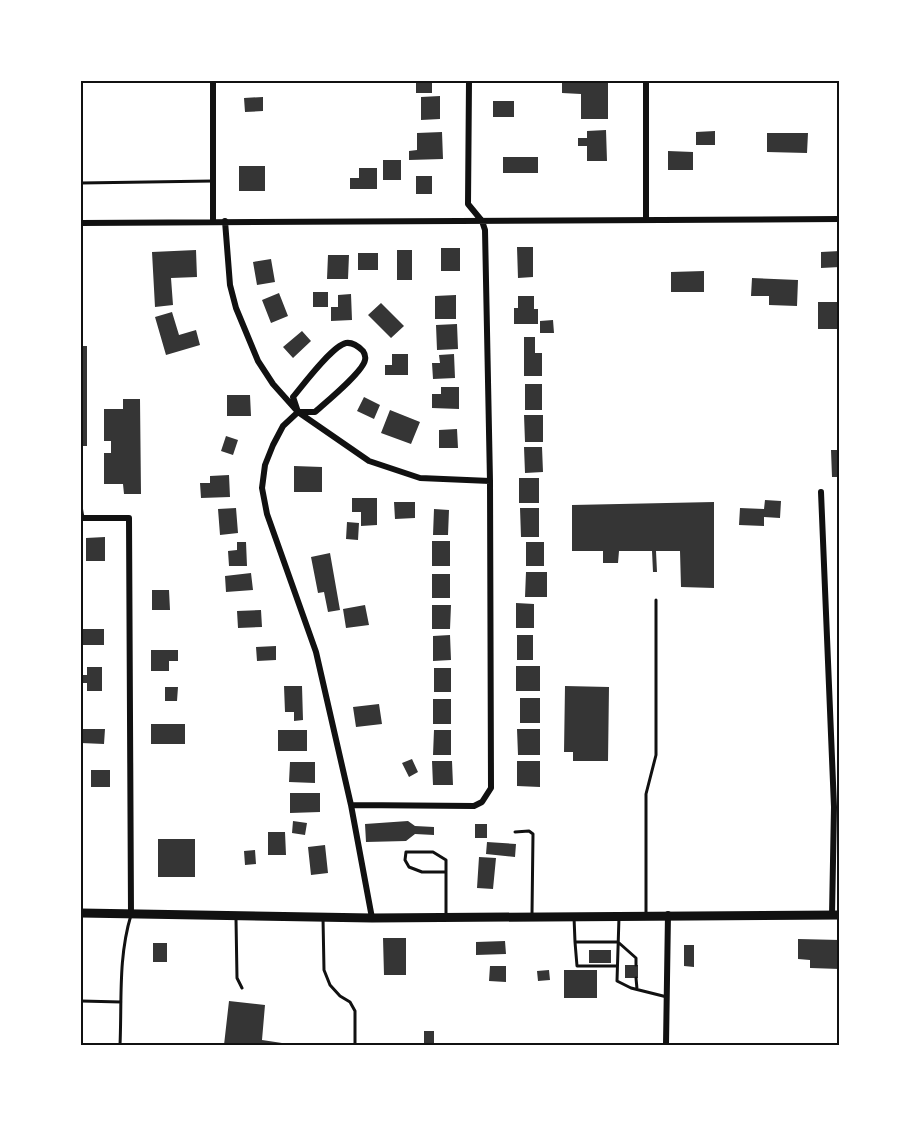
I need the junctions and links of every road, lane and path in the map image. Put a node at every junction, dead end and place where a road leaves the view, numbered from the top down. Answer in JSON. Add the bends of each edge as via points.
{"nodes":[{"id":1,"x":213,"y":81,"type":"edge"},
{"id":2,"x":469,"y":81,"type":"edge"},
{"id":3,"x":646,"y":81,"type":"edge"},
{"id":4,"x":213,"y":181,"type":"junction"},
{"id":5,"x":81,"y":183,"type":"edge"},
{"id":6,"x":840,"y":219,"type":"edge"},
{"id":7,"x":646,"y":220,"type":"junction"},
{"id":8,"x":213,"y":221,"type":"junction"},
{"id":9,"x":225,"y":221,"type":"junction"},
{"id":10,"x":482,"y":221,"type":"junction"},
{"id":11,"x":81,"y":223,"type":"edge"},
{"id":12,"x":298,"y":412,"type":"junction"},
{"id":13,"x":490,"y":481,"type":"junction"},
{"id":14,"x":820,"y":492,"type":"dead end"},
{"id":15,"x":81,"y":506,"type":"edge"},
{"id":16,"x":82,"y":518,"type":"edge"},
{"id":17,"x":656,"y":600,"type":"dead end"},
{"id":18,"x":351,"y":805,"type":"junction"},
{"id":19,"x":515,"y":832,"type":"dead end"},
{"id":20,"x":446,"y":872,"type":"junction"},
{"id":21,"x":81,"y":914,"type":"edge"},
{"id":22,"x":131,"y":914,"type":"junction"},
{"id":23,"x":668,"y":914,"type":"junction"},
{"id":24,"x":236,"y":915,"type":"junction"},
{"id":25,"x":574,"y":915,"type":"junction"},
{"id":26,"x":619,"y":915,"type":"junction"},
{"id":27,"x":646,"y":915,"type":"junction"},
{"id":28,"x":836,"y":915,"type":"edge"},
{"id":29,"x":323,"y":916,"type":"junction"},
{"id":30,"x":532,"y":916,"type":"junction"},
{"id":31,"x":446,"y":917,"type":"junction"},
{"id":32,"x":372,"y":918,"type":"junction"},
{"id":33,"x":575,"y":942,"type":"junction"},
{"id":34,"x":618,"y":942,"type":"junction"},
{"id":35,"x":636,"y":965,"type":"dead end"},
{"id":36,"x":618,"y":966,"type":"junction"},
{"id":37,"x":636,"y":978,"type":"dead end"},
{"id":38,"x":242,"y":988,"type":"dead end"},
{"id":39,"x":637,"y":989,"type":"junction"},
{"id":40,"x":667,"y":997,"type":"junction"},
{"id":41,"x":81,"y":1001,"type":"edge"},
{"id":42,"x":121,"y":1002,"type":"junction"},
{"id":43,"x":120,"y":1045,"type":"edge"},
{"id":44,"x":355,"y":1045,"type":"edge"},
{"id":45,"x":666,"y":1045,"type":"edge"}],
"edges":[{"from":1,"to":4,"type":"street"},
{"from":2,"to":10,"type":"street","via":[[468,204]]},
{"from":3,"to":7,"type":"street"},
{"from":4,"to":5,"type":"lane"},
{"from":4,"to":8,"type":"street"},
{"from":6,"to":7,"type":"street"},
{"from":7,"to":10,"type":"street"},
{"from":8,"to":9,"type":"street"},
{"from":8,"to":11,"type":"street"},
{"from":9,"to":10,"type":"street"},
{"from":9,"to":12,"type":"street","via":[[230,285],[236,308],[258,361]]},
{"from":10,"to":13,"type":"street"},
{"from":12,"to":12,"type":"street","via":[[315,412],[342,387],[362,366],[366,359],[363,351],[346,343],[316,369],[293,397]]},
{"from":12,"to":13,"type":"street","via":[[369,461],[420,478]]},
{"from":12,"to":18,"type":"street","via":[[283,426],[273,445],[262,488],[267,514],[316,652]]},
{"from":13,"to":18,"type":"street","via":[[491,788],[482,802],[474,806]]},
{"from":14,"to":28,"type":"street"},
{"from":15,"to":16,"type":"lane"},
{"from":16,"to":22,"type":"street","via":[[129,518]]},
{"from":17,"to":27,"type":"lane","via":[[656,755],[645,794]]},
{"from":18,"to":32,"type":"street"},
{"from":19,"to":30,"type":"lane","via":[[533,834]]},
{"from":20,"to":20,"type":"lane","via":[[446,860],[433,852],[406,852],[409,867],[422,872]]},
{"from":20,"to":31,"type":"lane"},
{"from":21,"to":22,"type":"main road"},
{"from":22,"to":24,"type":"main road"},
{"from":22,"to":42,"type":"lane","via":[[122,955]]},
{"from":23,"to":27,"type":"main road"},
{"from":23,"to":28,"type":"main road"},
{"from":23,"to":40,"type":"street"},
{"from":24,"to":29,"type":"main road"},
{"from":24,"to":38,"type":"lane","via":[[237,978]]},
{"from":25,"to":26,"type":"main road"},
{"from":25,"to":30,"type":"main road"},
{"from":25,"to":33,"type":"lane"},
{"from":26,"to":27,"type":"main road"},
{"from":26,"to":34,"type":"lane"},
{"from":29,"to":32,"type":"main road"},
{"from":29,"to":44,"type":"lane","via":[[324,970],[330,985],[355,1011]]},
{"from":30,"to":31,"type":"main road"},
{"from":31,"to":32,"type":"main road"},
{"from":33,"to":34,"type":"lane"},
{"from":33,"to":36,"type":"lane","via":[[577,966]]},
{"from":34,"to":35,"type":"lane","via":[[636,958]]},
{"from":34,"to":36,"type":"lane"},
{"from":36,"to":39,"type":"lane","via":[[617,981]]},
{"from":37,"to":39,"type":"lane"},
{"from":39,"to":40,"type":"lane"},
{"from":40,"to":45,"type":"street"},
{"from":41,"to":42,"type":"lane"},
{"from":42,"to":43,"type":"lane"}]}
